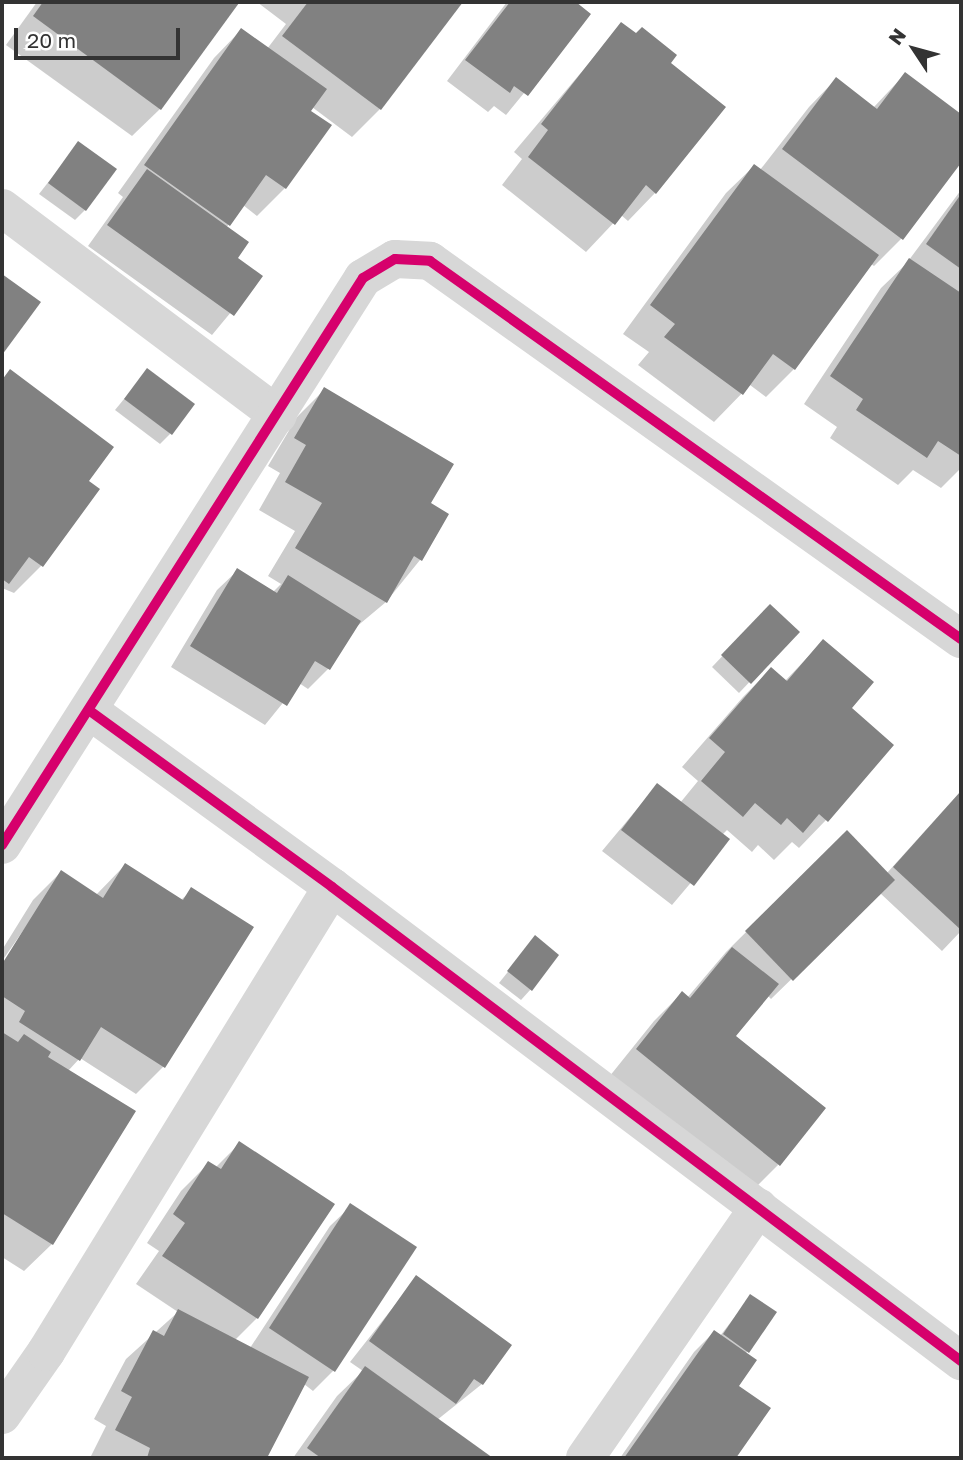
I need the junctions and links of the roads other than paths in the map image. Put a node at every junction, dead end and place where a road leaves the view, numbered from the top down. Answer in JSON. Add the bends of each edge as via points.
{"nodes":[{"id":1,"x":2,"y":208,"type":"edge"},
{"id":2,"x":278,"y":415,"type":"junction"},
{"id":3,"x":961,"y":639,"type":"edge"},
{"id":4,"x":90,"y":711,"type":"junction"},
{"id":5,"x":2,"y":845,"type":"edge"},
{"id":6,"x":332,"y":887,"type":"junction"},
{"id":7,"x":759,"y":1207,"type":"junction"},
{"id":8,"x":961,"y":1361,"type":"edge"},
{"id":9,"x":2,"y":1415,"type":"edge"},
{"id":10,"x":585,"y":1458,"type":"edge"}],
"edges":[{"from":1,"to":2,"type":"street"},
{"from":2,"to":3,"type":"street","via":[[363,278],[396,260],[430,261]]},
{"from":2,"to":4,"type":"street"},
{"from":4,"to":5,"type":"street"},
{"from":4,"to":6,"type":"street"},
{"from":6,"to":7,"type":"street"},
{"from":6,"to":9,"type":"street","via":[[46,1352]]},
{"from":7,"to":8,"type":"street"},
{"from":7,"to":10,"type":"street"}]}
